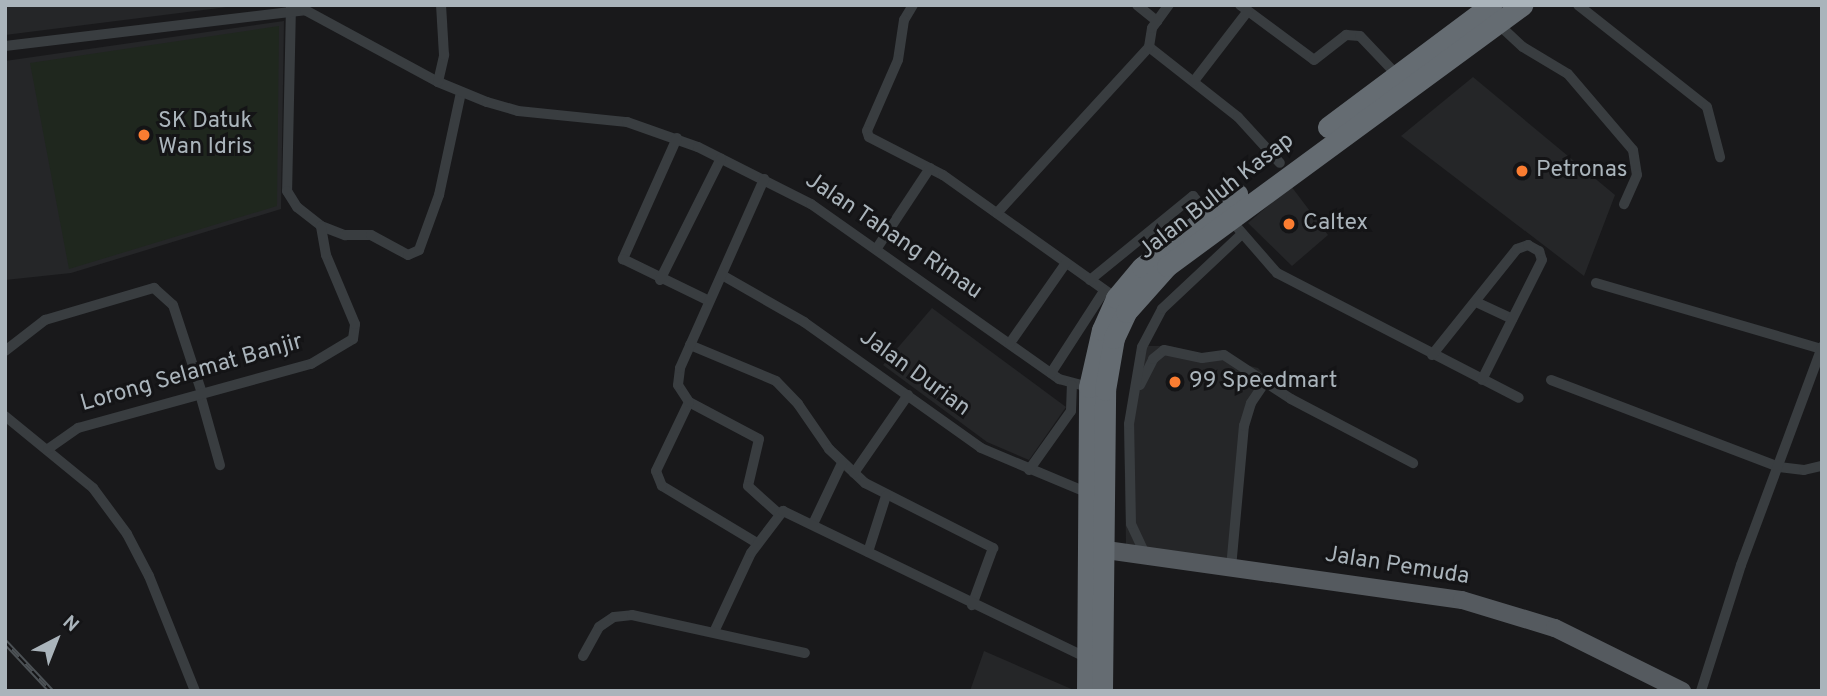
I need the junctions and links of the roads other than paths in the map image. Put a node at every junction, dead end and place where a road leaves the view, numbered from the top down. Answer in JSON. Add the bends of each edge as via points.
{"nodes":[{"id":1,"x":441,"y":5,"type":"edge"},
{"id":2,"x":913,"y":5,"type":"edge"},
{"id":3,"x":1137,"y":5,"type":"edge"},
{"id":4,"x":1169,"y":5,"type":"edge"},
{"id":5,"x":1522,"y":5,"type":"edge"},
{"id":6,"x":1578,"y":5,"type":"edge"},
{"id":7,"x":292,"y":7,"type":"edge"},
{"id":8,"x":1244,"y":8,"type":"edge"},
{"id":9,"x":1494,"y":14,"type":"edge"},
{"id":10,"x":1157,"y":21,"type":"junction"},
{"id":11,"x":5,"y":46,"type":"edge"},
{"id":12,"x":1149,"y":47,"type":"junction"},
{"id":13,"x":1397,"y":75,"type":"junction"},
{"id":14,"x":1194,"y":81,"type":"junction"},
{"id":15,"x":438,"y":82,"type":"junction"},
{"id":16,"x":461,"y":92,"type":"junction"},
{"id":17,"x":677,"y":138,"type":"junction"},
{"id":18,"x":1720,"y":157,"type":"dead end"},
{"id":19,"x":721,"y":158,"type":"junction"},
{"id":20,"x":1280,"y":163,"type":"junction"},
{"id":21,"x":929,"y":168,"type":"junction"},
{"id":22,"x":764,"y":179,"type":"junction"},
{"id":23,"x":1624,"y":204,"type":"dead end"},
{"id":24,"x":998,"y":214,"type":"junction"},
{"id":25,"x":1227,"y":222,"type":"junction"},
{"id":26,"x":321,"y":226,"type":"junction"},
{"id":27,"x":877,"y":248,"type":"junction"},
{"id":28,"x":1066,"y":263,"type":"junction"},
{"id":29,"x":722,"y":275,"type":"junction"},
{"id":30,"x":660,"y":280,"type":"junction"},
{"id":31,"x":1090,"y":280,"type":"junction"},
{"id":32,"x":1596,"y":283,"type":"dead end"},
{"id":33,"x":1110,"y":294,"type":"junction"},
{"id":34,"x":709,"y":301,"type":"junction"},
{"id":35,"x":1476,"y":302,"type":"junction"},
{"id":36,"x":1512,"y":319,"type":"junction"},
{"id":37,"x":1010,"y":343,"type":"junction"},
{"id":38,"x":690,"y":345,"type":"junction"},
{"id":39,"x":1821,"y":348,"type":"edge"},
{"id":40,"x":5,"y":351,"type":"edge"},
{"id":41,"x":1432,"y":355,"type":"junction"},
{"id":42,"x":1051,"y":373,"type":"junction"},
{"id":43,"x":1482,"y":380,"type":"junction"},
{"id":44,"x":1551,"y":380,"type":"dead end"},
{"id":45,"x":1265,"y":382,"type":"junction"},
{"id":46,"x":1088,"y":387,"type":"junction"},
{"id":47,"x":201,"y":394,"type":"junction"},
{"id":48,"x":908,"y":395,"type":"junction"},
{"id":49,"x":1134,"y":396,"type":"junction"},
{"id":50,"x":1519,"y":398,"type":"dead end"},
{"id":51,"x":689,"y":402,"type":"junction"},
{"id":52,"x":5,"y":416,"type":"edge"},
{"id":53,"x":48,"y":449,"type":"junction"},
{"id":54,"x":842,"y":463,"type":"junction"},
{"id":55,"x":1413,"y":463,"type":"dead end"},
{"id":56,"x":220,"y":465,"type":"dead end"},
{"id":57,"x":1822,"y":466,"type":"edge"},
{"id":58,"x":1779,"y":467,"type":"junction"},
{"id":59,"x":1029,"y":470,"type":"junction"},
{"id":60,"x":854,"y":473,"type":"junction"},
{"id":61,"x":1088,"y":493,"type":"junction"},
{"id":62,"x":886,"y":496,"type":"junction"},
{"id":63,"x":778,"y":513,"type":"junction"},
{"id":64,"x":813,"y":524,"type":"junction"},
{"id":65,"x":757,"y":543,"type":"junction"},
{"id":66,"x":1097,"y":548,"type":"junction"},
{"id":67,"x":869,"y":552,"type":"junction"},
{"id":68,"x":1146,"y":556,"type":"junction"},
{"id":69,"x":1231,"y":568,"type":"junction"},
{"id":70,"x":972,"y":605,"type":"junction"},
{"id":71,"x":714,"y":632,"type":"junction"},
{"id":72,"x":805,"y":653,"type":"dead end"},
{"id":73,"x":583,"y":656,"type":"dead end"},
{"id":74,"x":1087,"y":658,"type":"junction"},
{"id":75,"x":195,"y":691,"type":"edge"},
{"id":76,"x":1087,"y":691,"type":"edge"},
{"id":77,"x":1102,"y":691,"type":"edge"},
{"id":78,"x":1682,"y":691,"type":"edge"},
{"id":79,"x":1701,"y":691,"type":"edge"}],
"edges":[{"from":1,"to":15,"type":"street","via":[[444,60]]},
{"from":2,"to":21,"type":"street","via":[[904,20],[890,84],[867,131],[873,140]]},
{"from":3,"to":10,"type":"street"},
{"from":4,"to":10,"type":"street"},
{"from":5,"to":9,"type":"highway","name":"Jalan Buluh Kasap"},
{"from":6,"to":18,"type":"street","via":[[1707,107]]},
{"from":7,"to":11,"type":"street","via":[[192,26]]},
{"from":7,"to":15,"type":"street","name":"Jalan Tahang Rimau","via":[[315,14]]},
{"from":7,"to":26,"type":"street","via":[[287,191],[297,207]]},
{"from":8,"to":13,"type":"street","via":[[1314,60],[1346,35],[1360,36]]},
{"from":8,"to":14,"type":"street"},
{"from":9,"to":13,"type":"highway","name":"Jalan Buluh Kasap"},
{"from":9,"to":23,"type":"street","via":[[1523,47],[1568,74],[1633,150],[1637,175]]},
{"from":9,"to":25,"type":"highway","name":"Jalan Buluh Kasap"},
{"from":10,"to":12,"type":"street","via":[[1148,38]]},
{"from":12,"to":14,"type":"street"},
{"from":12,"to":24,"type":"street"},
{"from":13,"to":20,"type":"highway","name":"Jalan Buluh Kasap"},
{"from":14,"to":20,"type":"street","via":[[1238,117]]},
{"from":15,"to":16,"type":"street","name":"Jalan Tahang Rimau"},
{"from":16,"to":17,"type":"street","name":"Jalan Tahang Rimau","via":[[518,111],[613,119]]},
{"from":16,"to":26,"type":"street","via":[[439,195],[419,250],[408,255],[383,239],[337,234]]},
{"from":17,"to":19,"type":"street","name":"Jalan Tahang Rimau"},
{"from":17,"to":30,"type":"street","via":[[623,253],[625,263]]},
{"from":19,"to":22,"type":"street","name":"Jalan Tahang Rimau"},
{"from":19,"to":30,"type":"street"},
{"from":20,"to":25,"type":"highway","name":"Jalan Buluh Kasap"},
{"from":21,"to":24,"type":"street"},
{"from":21,"to":27,"type":"street"},
{"from":22,"to":27,"type":"street","name":"Jalan Tahang Rimau"},
{"from":22,"to":29,"type":"street"},
{"from":24,"to":28,"type":"street"},
{"from":25,"to":31,"type":"street","via":[[1193,196]]},
{"from":25,"to":33,"type":"highway","name":"Jalan Buluh Kasap","via":[[1142,267]]},
{"from":25,"to":41,"type":"street","via":[[1277,273]]},
{"from":25,"to":46,"type":"highway","name":"Jalan Buluh Kasap","via":[[1167,266],[1126,312]]},
{"from":25,"to":49,"type":"street","via":[[1149,328]]},
{"from":26,"to":47,"type":"street","name":"Lorong Selamat Banjir","via":[[357,334],[311,364]]},
{"from":27,"to":37,"type":"street","name":"Jalan Tahang Rimau"},
{"from":28,"to":31,"type":"street"},
{"from":28,"to":37,"type":"street"},
{"from":29,"to":34,"type":"street"},
{"from":29,"to":48,"type":"street","name":"Jalan Durian","via":[[804,322]]},
{"from":30,"to":34,"type":"street"},
{"from":31,"to":33,"type":"street"},
{"from":32,"to":39,"type":"street"},
{"from":33,"to":42,"type":"street"},
{"from":33,"to":46,"type":"highway","name":"Jalan Buluh Kasap"},
{"from":34,"to":38,"type":"street"},
{"from":35,"to":36,"type":"street"},
{"from":35,"to":36,"type":"street","via":[[1517,249],[1528,245],[1539,251],[1542,260]]},
{"from":35,"to":41,"type":"street"},
{"from":36,"to":43,"type":"street"},
{"from":37,"to":42,"type":"street","name":"Jalan Tahang Rimau"},
{"from":38,"to":51,"type":"street","via":[[678,385]]},
{"from":38,"to":54,"type":"street","via":[[782,386]]},
{"from":39,"to":58,"type":"street"},
{"from":40,"to":47,"type":"street","via":[[45,320],[154,288],[173,304]]},
{"from":41,"to":43,"type":"street"},
{"from":42,"to":46,"type":"street","name":"Jalan Tahang Rimau"},
{"from":43,"to":50,"type":"street"},
{"from":44,"to":58,"type":"street"},
{"from":45,"to":49,"type":"street","via":[[1224,355],[1202,358],[1164,351],[1153,359]]},
{"from":45,"to":55,"type":"street"},
{"from":45,"to":69,"type":"street","via":[[1251,403],[1244,426]]},
{"from":46,"to":59,"type":"street"},
{"from":46,"to":61,"type":"highway","name":"Jalan Buluh Kasap"},
{"from":46,"to":66,"type":"highway","name":"Jalan Buluh Kasap"},
{"from":47,"to":53,"type":"street","name":"Lorong Selamat Banjir","via":[[78,428]]},
{"from":47,"to":56,"type":"street"},
{"from":48,"to":59,"type":"street","name":"Jalan Durian","via":[[977,446]]},
{"from":48,"to":60,"type":"street"},
{"from":49,"to":68,"type":"street","via":[[1129,425],[1131,524]]},
{"from":51,"to":63,"type":"street","via":[[759,439],[746,480]]},
{"from":51,"to":65,"type":"street","via":[[656,471],[657,479]]},
{"from":52,"to":53,"type":"street"},
{"from":53,"to":75,"type":"street","via":[[93,488],[127,534]]},
{"from":54,"to":60,"type":"street"},
{"from":54,"to":64,"type":"street"},
{"from":57,"to":58,"type":"street","via":[[1804,470]]},
{"from":58,"to":79,"type":"street"},
{"from":59,"to":61,"type":"street","name":"Jalan Durian"},
{"from":60,"to":62,"type":"street"},
{"from":61,"to":66,"type":"highway","name":"Jalan Buluh Kasap"},
{"from":62,"to":67,"type":"street"},
{"from":62,"to":70,"type":"street","via":[[993,548]]},
{"from":63,"to":64,"type":"street","via":[[791,512]]},
{"from":63,"to":65,"type":"street"},
{"from":64,"to":67,"type":"street"},
{"from":65,"to":71,"type":"street"},
{"from":66,"to":68,"type":"main road","name":"Jalan Pemuda"},
{"from":66,"to":74,"type":"highway","name":"Jalan Buluh Kasap"},
{"from":66,"to":77,"type":"highway","name":"Jalan Buluh Kasap"},
{"from":67,"to":70,"type":"street"},
{"from":68,"to":69,"type":"main road","name":"Jalan Pemuda"},
{"from":69,"to":78,"type":"main road","name":"Jalan Pemuda","via":[[1418,591],[1506,611],[1587,642]]},
{"from":70,"to":74,"type":"street"},
{"from":71,"to":72,"type":"street"},
{"from":71,"to":73,"type":"street","via":[[632,615],[614,617],[599,627]]},
{"from":74,"to":76,"type":"highway","name":"Jalan Buluh Kasap"}]}
